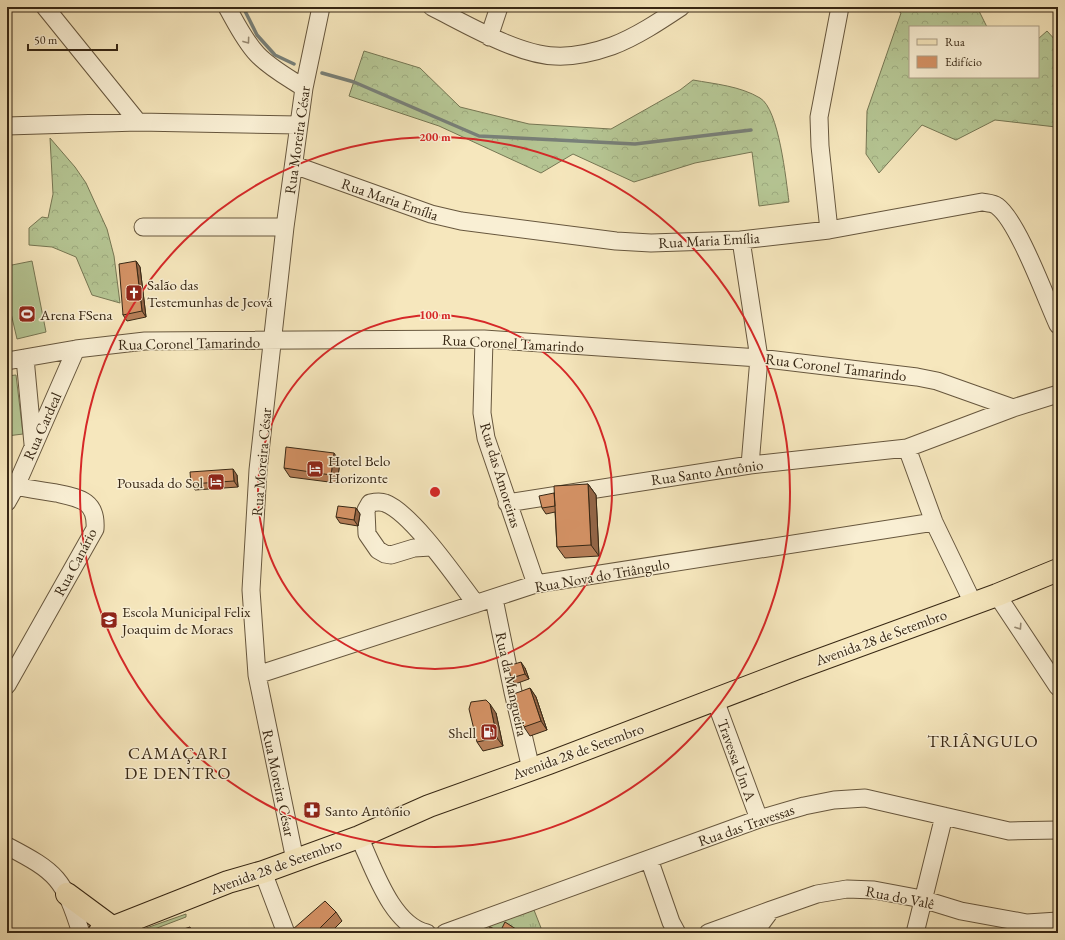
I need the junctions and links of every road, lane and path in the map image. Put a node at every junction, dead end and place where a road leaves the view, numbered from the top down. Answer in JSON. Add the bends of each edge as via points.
{"nodes":[{"id":1,"x":45,"y":7,"type":"edge"},
{"id":2,"x":227,"y":7,"type":"edge"},
{"id":3,"x":321,"y":7,"type":"edge"},
{"id":4,"x":432,"y":7,"type":"edge"},
{"id":5,"x":499,"y":7,"type":"edge"},
{"id":6,"x":681,"y":7,"type":"edge"},
{"id":7,"x":840,"y":7,"type":"edge"},
{"id":8,"x":489,"y":37,"type":"junction"},
{"id":9,"x":304,"y":88,"type":"junction"},
{"id":10,"x":138,"y":122,"type":"junction"},
{"id":11,"x":299,"y":125,"type":"junction"},
{"id":12,"x":7,"y":126,"type":"edge"},
{"id":13,"x":294,"y":165,"type":"junction"},
{"id":14,"x":143,"y":227,"type":"dead end"},
{"id":15,"x":285,"y":227,"type":"junction"},
{"id":16,"x":830,"y":230,"type":"junction"},
{"id":17,"x":741,"y":240,"type":"junction"},
{"id":18,"x":1058,"y":325,"type":"edge"},
{"id":19,"x":484,"y":339,"type":"junction"},
{"id":20,"x":272,"y":341,"type":"junction"},
{"id":21,"x":76,"y":349,"type":"junction"},
{"id":22,"x":24,"y":358,"type":"junction"},
{"id":23,"x":759,"y":358,"type":"junction"},
{"id":24,"x":7,"y":361,"type":"edge"},
{"id":25,"x":1058,"y":394,"type":"edge"},
{"id":26,"x":1014,"y":408,"type":"junction"},
{"id":27,"x":33,"y":446,"type":"junction"},
{"id":28,"x":907,"y":448,"type":"junction"},
{"id":29,"x":750,"y":465,"type":"junction"},
{"id":30,"x":11,"y":486,"type":"edge"},
{"id":31,"x":7,"y":502,"type":"edge"},
{"id":32,"x":507,"y":503,"type":"junction"},
{"id":33,"x":934,"y":522,"type":"junction"},
{"id":34,"x":431,"y":547,"type":"dead end"},
{"id":35,"x":1058,"y":570,"type":"edge"},
{"id":36,"x":536,"y":584,"type":"junction"},
{"id":37,"x":997,"y":595,"type":"junction"},
{"id":38,"x":494,"y":599,"type":"junction"},
{"id":39,"x":973,"y":603,"type":"junction"},
{"id":40,"x":476,"y":604,"type":"junction"},
{"id":41,"x":257,"y":675,"type":"junction"},
{"id":42,"x":7,"y":685,"type":"edge"},
{"id":43,"x":1058,"y":686,"type":"edge"},
{"id":44,"x":715,"y":700,"type":"junction"},
{"id":45,"x":531,"y":769,"type":"junction"},
{"id":46,"x":944,"y":816,"type":"junction"},
{"id":47,"x":758,"y":819,"type":"junction"},
{"id":48,"x":1058,"y":830,"type":"edge"},
{"id":49,"x":359,"y":837,"type":"junction"},
{"id":50,"x":7,"y":846,"type":"edge"},
{"id":51,"x":649,"y":859,"type":"junction"},
{"id":52,"x":295,"y":860,"type":"junction"},
{"id":53,"x":263,"y":872,"type":"junction"},
{"id":54,"x":67,"y":894,"type":"junction"},
{"id":55,"x":922,"y":899,"type":"junction"},
{"id":56,"x":771,"y":910,"type":"junction"},
{"id":57,"x":1058,"y":921,"type":"edge"},
{"id":58,"x":106,"y":931,"type":"edge"},
{"id":59,"x":81,"y":933,"type":"edge"},
{"id":60,"x":286,"y":933,"type":"edge"},
{"id":61,"x":427,"y":933,"type":"edge"},
{"id":62,"x":445,"y":933,"type":"edge"},
{"id":63,"x":677,"y":933,"type":"edge"},
{"id":64,"x":708,"y":933,"type":"edge"},
{"id":65,"x":754,"y":933,"type":"edge"},
{"id":66,"x":915,"y":933,"type":"edge"}],
"edges":[{"from":1,"to":10,"type":"street"},
{"from":2,"to":9,"type":"street","one_way":true,"via":[[257,54]]},
{"from":3,"to":9,"type":"street","name":"Rua Moreira César"},
{"from":4,"to":8,"type":"street"},
{"from":5,"to":8,"type":"street"},
{"from":6,"to":8,"type":"street","via":[[613,46],[575,54],[538,54]]},
{"from":7,"to":16,"type":"street","via":[[819,117]]},
{"from":9,"to":11,"type":"street","name":"Rua Moreira César"},
{"from":10,"to":11,"type":"street"},
{"from":10,"to":12,"type":"street"},
{"from":11,"to":13,"type":"street","name":"Rua Moreira César"},
{"from":13,"to":15,"type":"street","name":"Rua Moreira César"},
{"from":13,"to":17,"type":"street","name":"Rua Maria Emília","via":[[431,214],[461,222],[637,242]]},
{"from":14,"to":15,"type":"street"},
{"from":15,"to":20,"type":"street","name":"Rua Moreira César"},
{"from":16,"to":17,"type":"street","name":"Rua Maria Emília"},
{"from":16,"to":18,"type":"street","name":"Rua Maria Emília","via":[[982,202],[997,206],[1017,232]]},
{"from":17,"to":23,"type":"street"},
{"from":19,"to":20,"type":"street","name":"Rua Coronel Tamarindo"},
{"from":19,"to":23,"type":"street","name":"Rua Coronel Tamarindo"},
{"from":19,"to":32,"type":"street","name":"Rua das Amoreiras","via":[[482,413],[486,438]]},
{"from":20,"to":21,"type":"street","name":"Rua Coronel Tamarindo","via":[[144,341]]},
{"from":20,"to":41,"type":"street","name":"Rua Moreira César","via":[[258,470],[251,590]]},
{"from":21,"to":22,"type":"street","name":"Rua Coronel Tamarindo"},
{"from":21,"to":27,"type":"street","name":"Rua Cardeal"},
{"from":22,"to":24,"type":"street","name":"Rua Coronel Tamarindo"},
{"from":22,"to":27,"type":"street"},
{"from":23,"to":26,"type":"street","name":"Rua Coronel Tamarindo","via":[[937,381]]},
{"from":23,"to":29,"type":"street"},
{"from":25,"to":26,"type":"street","name":"Rua Santo Antônio"},
{"from":26,"to":28,"type":"street","name":"Rua Santo Antônio"},
{"from":27,"to":30,"type":"street","name":"Rua Cardeal"},
{"from":28,"to":29,"type":"street","name":"Rua Santo Antônio"},
{"from":28,"to":33,"type":"street"},
{"from":29,"to":32,"type":"street","name":"Rua Santo Antônio"},
{"from":30,"to":31,"type":"street","name":"Rua Cardeal"},
{"from":30,"to":42,"type":"street","name":"Rua Canário","via":[[78,498],[93,510],[96,520],[95,529]]},
{"from":32,"to":36,"type":"street","name":"Rua das Amoreiras"},
{"from":33,"to":36,"type":"street","name":"Rua Nova do Triângulo"},
{"from":33,"to":39,"type":"street"},
{"from":34,"to":40,"type":"street"},
{"from":35,"to":37,"type":"main road","name":"Avenida 28 de Setembro"},
{"from":36,"to":38,"type":"street","name":"Rua Nova do Triângulo"},
{"from":37,"to":39,"type":"main road","name":"Avenida 28 de Setembro"},
{"from":37,"to":43,"type":"street","one_way":true},
{"from":38,"to":40,"type":"street","name":"Rua Nova do Triângulo"},
{"from":38,"to":45,"type":"street","name":"Rua da Mangueira"},
{"from":39,"to":44,"type":"main road","name":"Avenida 28 de Setembro"},
{"from":40,"to":41,"type":"street","name":"Rua Nova do Triângulo"},
{"from":41,"to":52,"type":"street","name":"Rua Moreira César"},
{"from":44,"to":45,"type":"main road","name":"Avenida 28 de Setembro"},
{"from":44,"to":47,"type":"street","name":"Travessa Um A"},
{"from":45,"to":49,"type":"main road","name":"Avenida 28 de Setembro","via":[[428,806]]},
{"from":46,"to":47,"type":"street","name":"Rua das Travessas","via":[[865,798],[834,800]]},
{"from":46,"to":48,"type":"street","name":"Rua das Travessas","via":[[1009,831]]},
{"from":46,"to":55,"type":"street"},
{"from":47,"to":51,"type":"street","name":"Rua das Travessas"},
{"from":49,"to":52,"type":"main road","name":"Avenida 28 de Setembro"},
{"from":49,"to":61,"type":"street","via":[[398,914],[409,924]]},
{"from":50,"to":54,"type":"street","via":[[51,872]]},
{"from":51,"to":62,"type":"street","name":"Rua das Travessas"},
{"from":51,"to":63,"type":"street"},
{"from":52,"to":53,"type":"main road","name":"Avenida 28 de Setembro"},
{"from":53,"to":58,"type":"main road","name":"Avenida 28 de Setembro","via":[[228,882]]},
{"from":53,"to":60,"type":"street"},
{"from":54,"to":58,"type":"main road"},
{"from":54,"to":59,"type":"street"},
{"from":55,"to":56,"type":"street","name":"Rua do Valê","via":[[874,890],[847,889],[817,894]]},
{"from":55,"to":57,"type":"street","name":"Rua do Valê","via":[[961,910],[1027,923]]},
{"from":55,"to":66,"type":"street"},
{"from":56,"to":64,"type":"street","name":"Rua do Valê"},
{"from":56,"to":65,"type":"street"}]}
